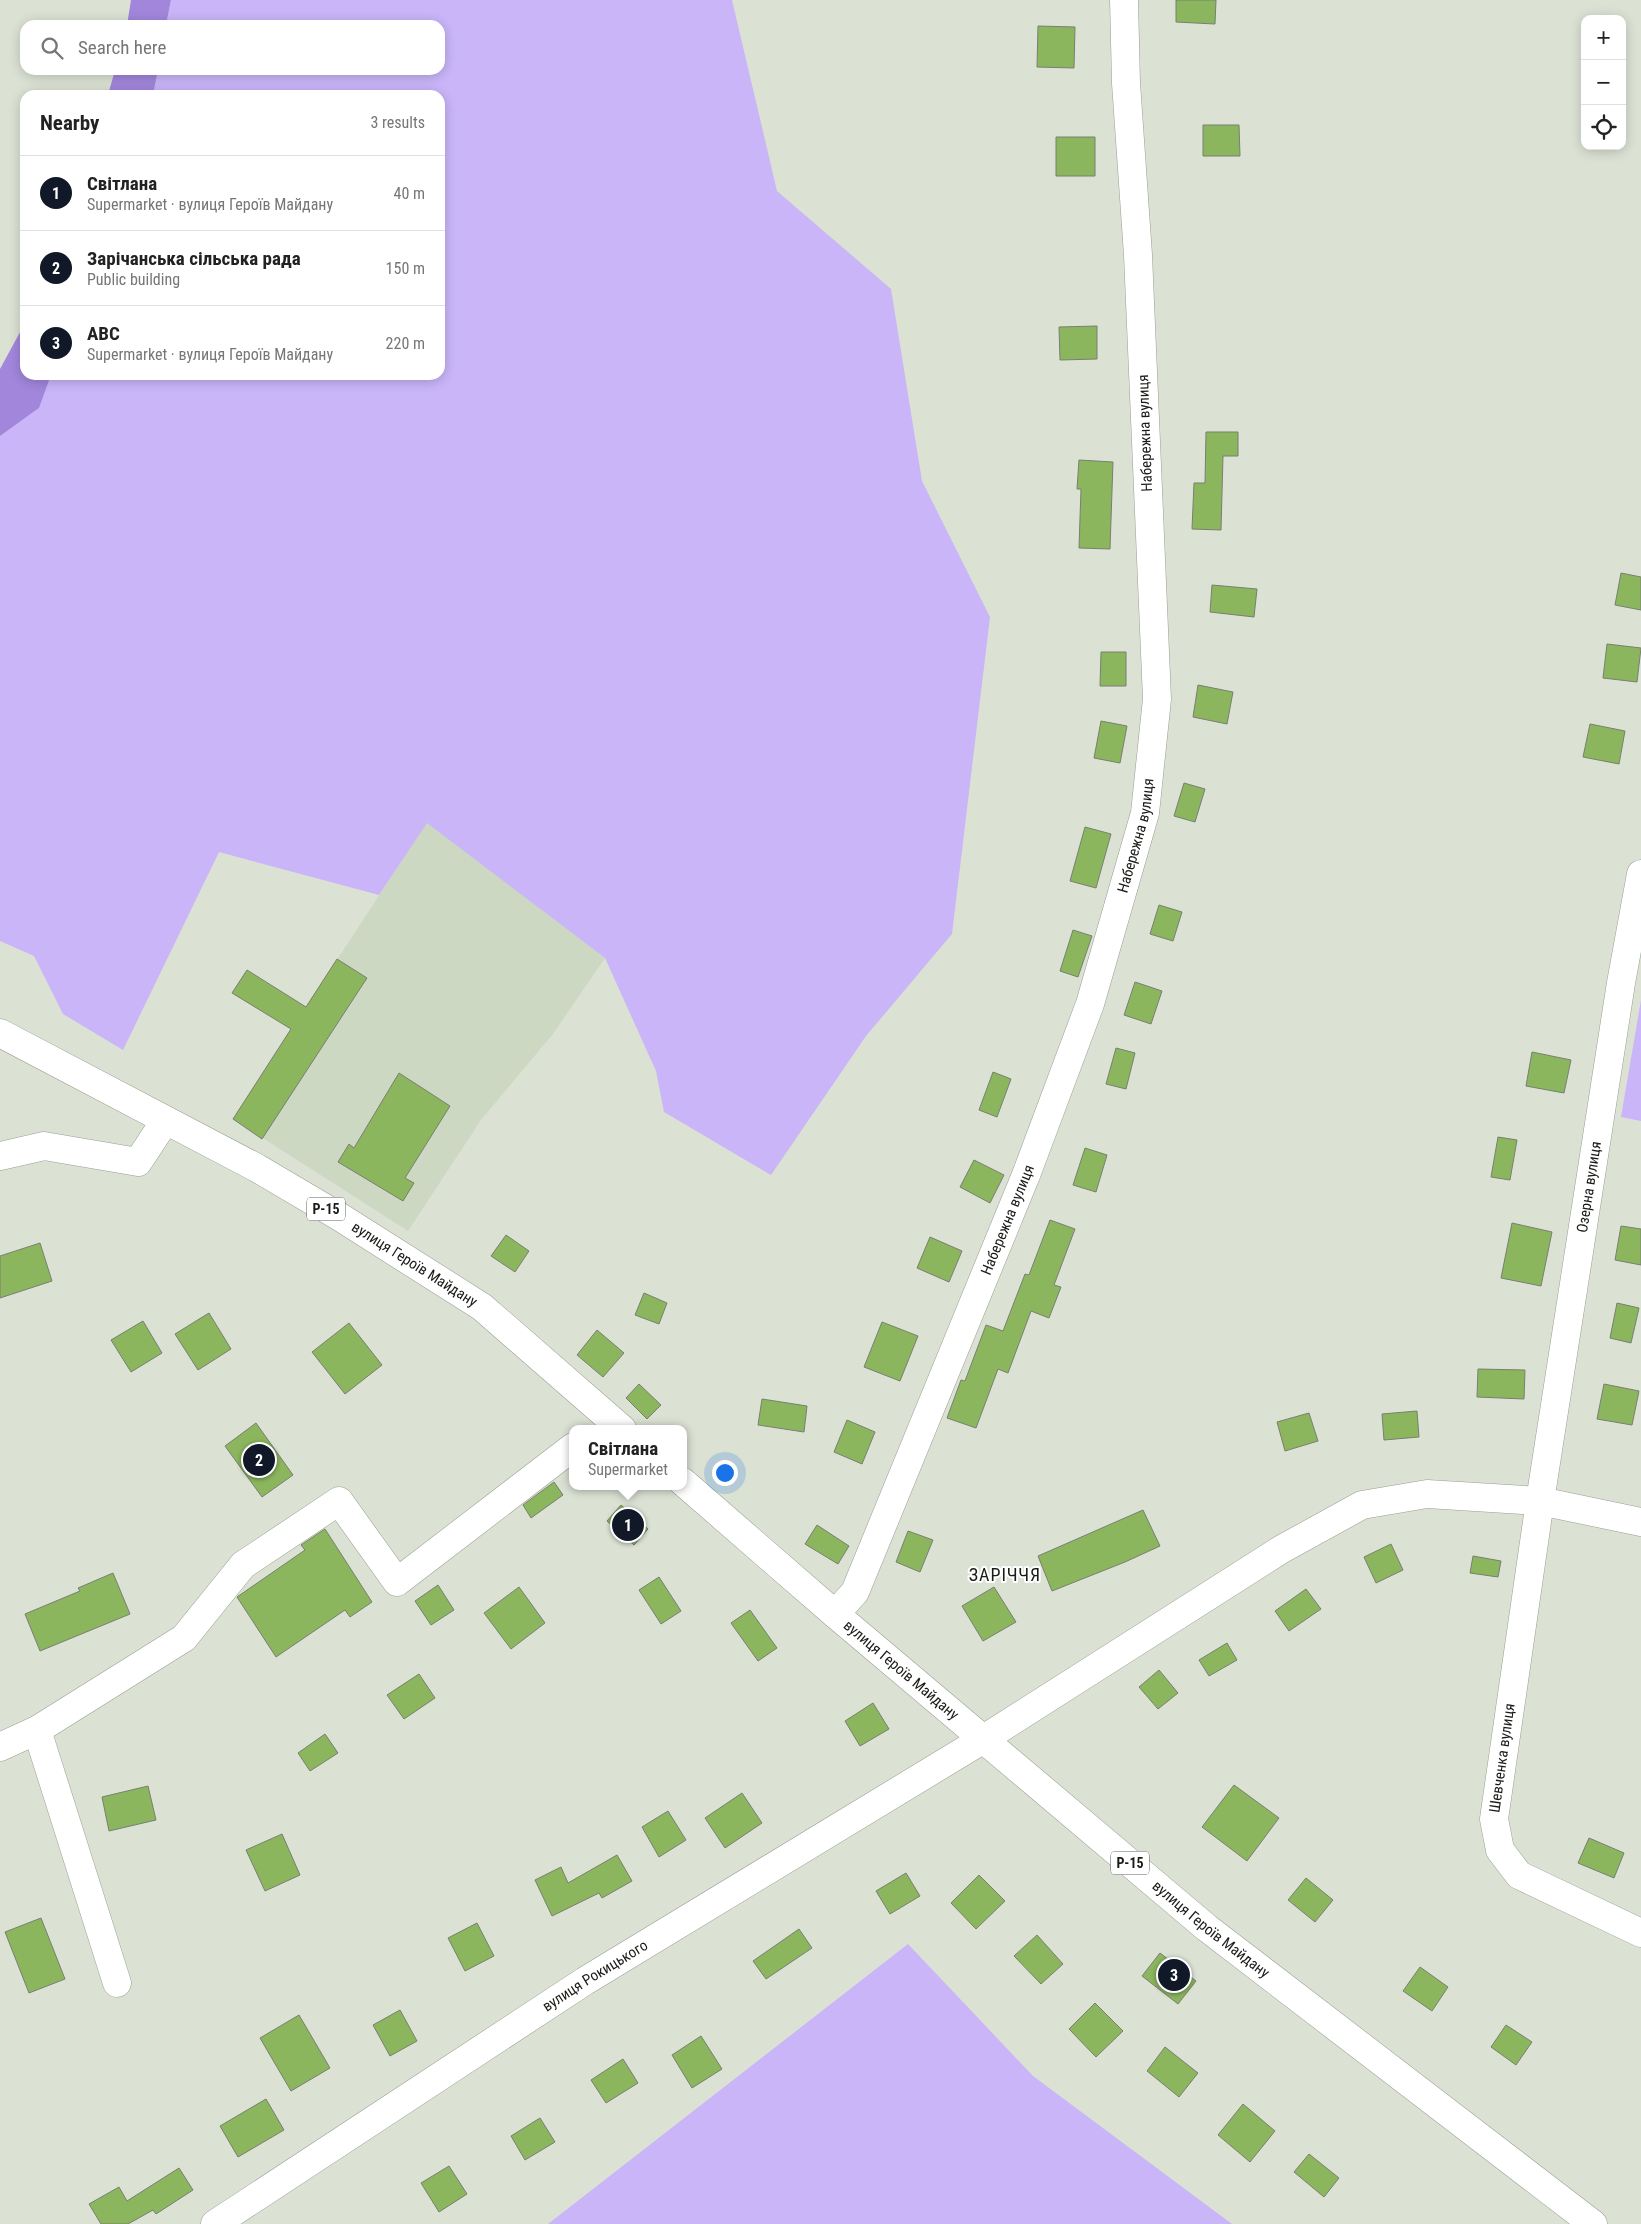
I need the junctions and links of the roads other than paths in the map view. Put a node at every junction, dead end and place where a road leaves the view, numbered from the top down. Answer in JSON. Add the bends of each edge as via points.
{"nodes":[{"id":1,"x":1124,"y":0,"type":"edge"},
{"id":2,"x":1641,"y":874,"type":"edge"},
{"id":3,"x":0,"y":1033,"type":"edge"},
{"id":4,"x":165,"y":1121,"type":"junction"},
{"id":5,"x":0,"y":1156,"type":"edge"},
{"id":6,"x":610,"y":1425,"type":"edge"},
{"id":7,"x":569,"y":1450,"type":"edge"},
{"id":8,"x":687,"y":1485,"type":"edge"},
{"id":9,"x":1540,"y":1501,"type":"junction"},
{"id":10,"x":1641,"y":1522,"type":"edge"},
{"id":11,"x":834,"y":1614,"type":"junction"},
{"id":12,"x":37,"y":1730,"type":"junction"},
{"id":13,"x":982,"y":1740,"type":"junction"},
{"id":14,"x":0,"y":1747,"type":"edge"},
{"id":15,"x":1641,"y":1932,"type":"edge"},
{"id":16,"x":117,"y":1983,"type":"dead end"},
{"id":17,"x":215,"y":2224,"type":"edge"},
{"id":18,"x":1593,"y":2224,"type":"edge"}],
"edges":[{"from":1,"to":11,"type":"street","name":"Набережна вулиця","via":[[1157,699],[1145,813],[1090,1004],[1026,1175],[855,1592]]},
{"from":2,"to":9,"type":"street","name":"Озерна вулиця"},
{"from":3,"to":4,"type":"street","name":"вулиця Героїв Майдану","number":"Р-15"},
{"from":4,"to":5,"type":"street","via":[[138,1162],[44,1146]]},
{"from":4,"to":6,"type":"street","name":"вулиця Героїв Майдану","number":"Р-15","via":[[257,1168],[482,1307]]},
{"from":7,"to":12,"type":"street","via":[[397,1582],[340,1501],[243,1564],[184,1638]]},
{"from":8,"to":11,"type":"street","name":"вулиця Героїв Майдану","number":"Р-15"},
{"from":9,"to":10,"type":"street","name":"вулиця Рокицького"},
{"from":9,"to":13,"type":"street","name":"вулиця Рокицького","via":[[1427,1494],[1362,1505],[1282,1549]]},
{"from":9,"to":15,"type":"street","name":"Шевченка вулиця","via":[[1494,1820],[1500,1850],[1519,1874]]},
{"from":11,"to":13,"type":"street","name":"вулиця Героїв Майдану","number":"Р-15"},
{"from":12,"to":14,"type":"street"},
{"from":12,"to":16,"type":"street"},
{"from":13,"to":17,"type":"street","name":"вулиця Рокицького","via":[[584,1981]]},
{"from":13,"to":18,"type":"street","name":"вулиця Героїв Майдану","number":"Р-15","via":[[1207,1928]]}]}
